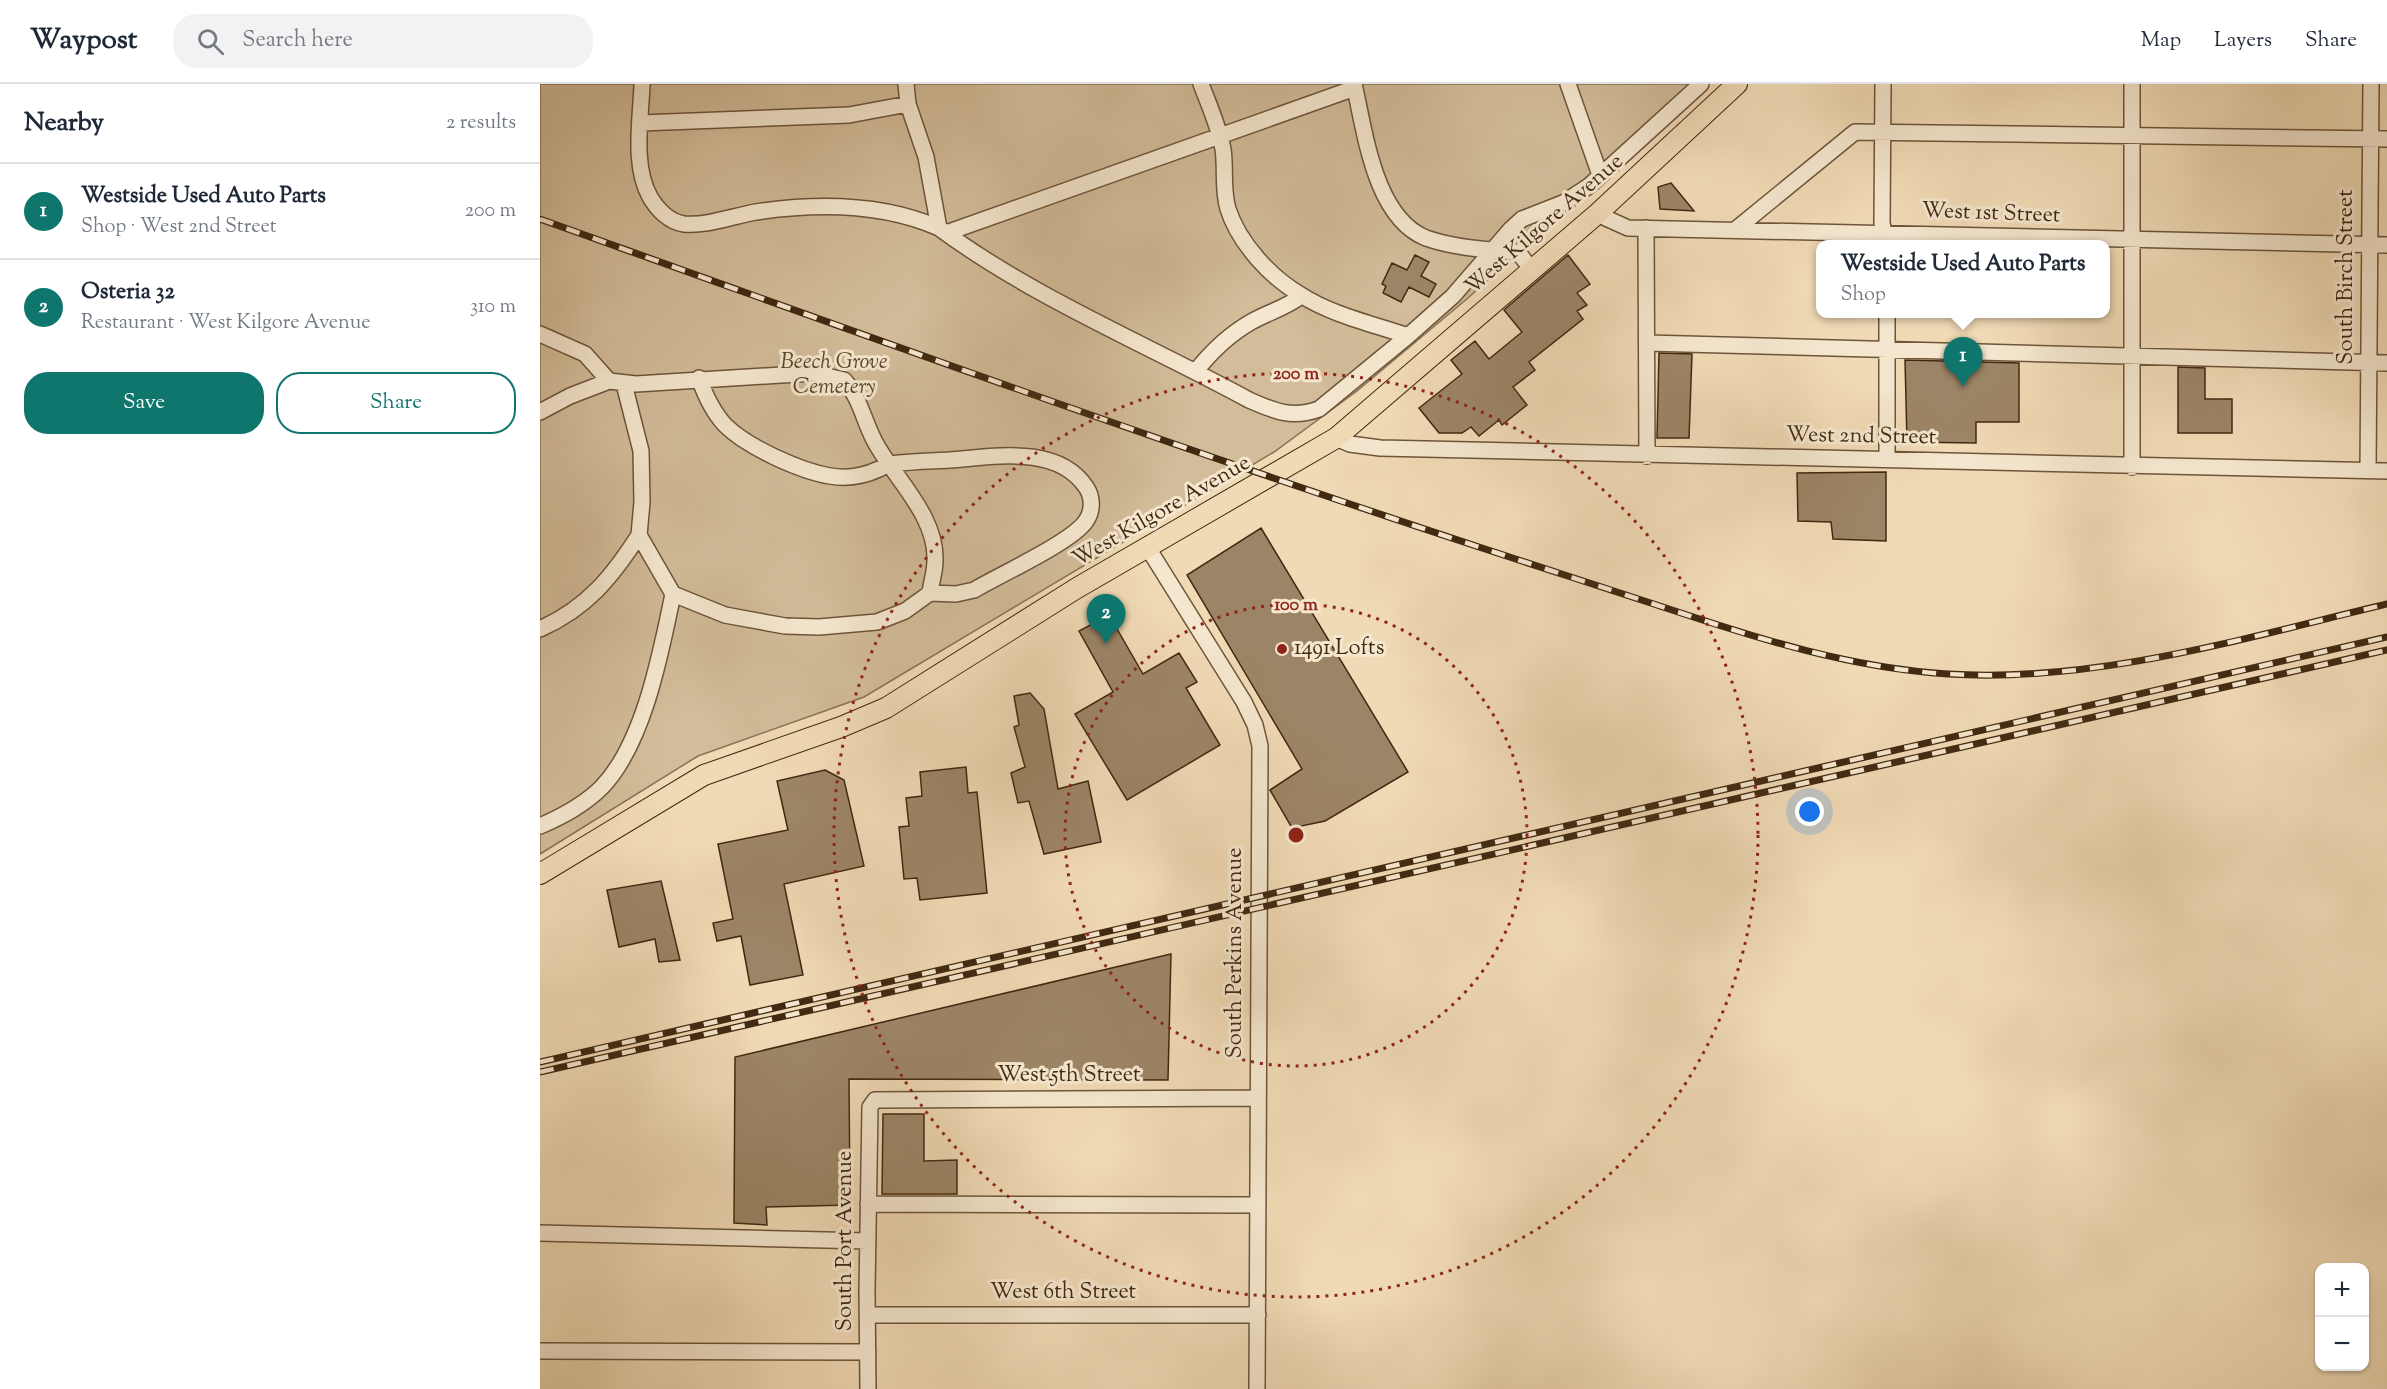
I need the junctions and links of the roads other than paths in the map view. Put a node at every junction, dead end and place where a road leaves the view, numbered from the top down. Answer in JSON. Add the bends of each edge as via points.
{"nodes":[{"id":1,"x":642,"y":84,"type":"edge"},
{"id":2,"x":906,"y":84,"type":"edge"},
{"id":3,"x":1201,"y":84,"type":"edge"},
{"id":4,"x":1568,"y":84,"type":"edge"},
{"id":5,"x":1701,"y":84,"type":"edge"},
{"id":6,"x":1737,"y":84,"type":"edge"},
{"id":7,"x":1883,"y":84,"type":"edge"},
{"id":8,"x":2132,"y":84,"type":"edge"},
{"id":9,"x":2371,"y":84,"type":"edge"},
{"id":10,"x":1354,"y":86,"type":"edge"},
{"id":11,"x":908,"y":104,"type":"junction"},
{"id":12,"x":641,"y":123,"type":"junction"},
{"id":13,"x":1882,"y":130,"type":"junction"},
{"id":14,"x":1219,"y":135,"type":"junction"},
{"id":15,"x":2132,"y":137,"type":"junction"},
{"id":16,"x":2370,"y":139,"type":"junction"},
{"id":17,"x":2387,"y":139,"type":"edge"},
{"id":18,"x":1600,"y":176,"type":"junction"},
{"id":19,"x":1597,"y":214,"type":"junction"},
{"id":20,"x":1646,"y":228,"type":"junction"},
{"id":21,"x":943,"y":230,"type":"junction"},
{"id":22,"x":1735,"y":230,"type":"junction"},
{"id":23,"x":1885,"y":239,"type":"edge"},
{"id":24,"x":2008,"y":240,"type":"edge"},
{"id":25,"x":2110,"y":241,"type":"edge"},
{"id":26,"x":2132,"y":241,"type":"junction"},
{"id":27,"x":2370,"y":245,"type":"junction"},
{"id":28,"x":2387,"y":245,"type":"edge"},
{"id":29,"x":1494,"y":250,"type":"junction"},
{"id":30,"x":1532,"y":270,"type":"junction"},
{"id":31,"x":1301,"y":296,"type":"junction"},
{"id":32,"x":1887,"y":318,"type":"edge"},
{"id":33,"x":540,"y":333,"type":"edge"},
{"id":34,"x":1408,"y":336,"type":"junction"},
{"id":35,"x":1647,"y":342,"type":"junction"},
{"id":36,"x":1887,"y":349,"type":"junction"},
{"id":37,"x":2132,"y":356,"type":"junction"},
{"id":38,"x":2369,"y":361,"type":"junction"},
{"id":39,"x":2387,"y":363,"type":"edge"},
{"id":40,"x":1196,"y":371,"type":"junction"},
{"id":41,"x":699,"y":378,"type":"junction"},
{"id":42,"x":616,"y":382,"type":"junction"},
{"id":43,"x":540,"y":412,"type":"edge"},
{"id":44,"x":1336,"y":438,"type":"junction"},
{"id":45,"x":1647,"y":456,"type":"junction"},
{"id":46,"x":1887,"y":459,"type":"junction"},
{"id":47,"x":888,"y":464,"type":"junction"},
{"id":48,"x":2132,"y":466,"type":"junction"},
{"id":49,"x":2368,"y":471,"type":"junction"},
{"id":50,"x":2387,"y":471,"type":"edge"},
{"id":51,"x":639,"y":535,"type":"junction"},
{"id":52,"x":1148,"y":548,"type":"junction"},
{"id":53,"x":930,"y":593,"type":"junction"},
{"id":54,"x":673,"y":594,"type":"junction"},
{"id":55,"x":540,"y":628,"type":"edge"},
{"id":56,"x":540,"y":826,"type":"edge"},
{"id":57,"x":540,"y":874,"type":"edge"},
{"id":58,"x":881,"y":1098,"type":"joint"},
{"id":59,"x":1257,"y":1098,"type":"junction"},
{"id":60,"x":868,"y":1204,"type":"junction"},
{"id":61,"x":1257,"y":1205,"type":"junction"},
{"id":62,"x":540,"y":1233,"type":"edge"},
{"id":63,"x":867,"y":1241,"type":"junction"},
{"id":64,"x":868,"y":1315,"type":"junction"},
{"id":65,"x":1258,"y":1316,"type":"junction"},
{"id":66,"x":540,"y":1351,"type":"edge"},
{"id":67,"x":868,"y":1352,"type":"junction"},
{"id":68,"x":868,"y":1389,"type":"edge"},
{"id":69,"x":1257,"y":1389,"type":"edge"}],
"edges":[{"from":1,"to":12,"type":"street"},
{"from":2,"to":11,"type":"street"},
{"from":3,"to":14,"type":"street"},
{"from":4,"to":18,"type":"street"},
{"from":5,"to":18,"type":"street"},
{"from":6,"to":19,"type":"main road","name":"West Kilgore Avenue"},
{"from":7,"to":13,"type":"street"},
{"from":8,"to":15,"type":"street"},
{"from":9,"to":16,"type":"street","name":"South Birch Street"},
{"from":10,"to":14,"type":"street"},
{"from":10,"to":29,"type":"street","via":[[1376,176],[1402,220],[1415,232],[1436,241]]},
{"from":11,"to":12,"type":"street","via":[[849,115]]},
{"from":11,"to":21,"type":"street","via":[[926,157]]},
{"from":12,"to":21,"type":"street","via":[[641,163],[649,195],[663,214],[678,223],[822,206],[896,212]]},
{"from":13,"to":15,"type":"street"},
{"from":13,"to":22,"type":"street","via":[[1855,132]]},
{"from":13,"to":23,"type":"street"},
{"from":14,"to":21,"type":"street"},
{"from":14,"to":31,"type":"street","via":[[1224,189],[1234,224],[1268,268]]},
{"from":15,"to":16,"type":"street"},
{"from":15,"to":26,"type":"street"},
{"from":16,"to":17,"type":"street"},
{"from":16,"to":27,"type":"street","name":"South Birch Street"},
{"from":18,"to":29,"type":"street","via":[[1563,203],[1522,219]]},
{"from":19,"to":20,"type":"street","name":"West 1st Street","via":[[1619,226]]},
{"from":19,"to":30,"type":"main road","name":"West Kilgore Avenue"},
{"from":20,"to":22,"type":"street","name":"West 1st Street"},
{"from":20,"to":35,"type":"street"},
{"from":21,"to":40,"type":"street","via":[[985,260]]},
{"from":22,"to":23,"type":"street","name":"West 1st Street"},
{"from":23,"to":24,"type":"street","name":"West 1st Street"},
{"from":25,"to":26,"type":"street","name":"West 1st Street"},
{"from":26,"to":27,"type":"street","name":"West 1st Street"},
{"from":26,"to":37,"type":"street"},
{"from":27,"to":28,"type":"street","name":"West 1st Street"},
{"from":27,"to":38,"type":"street","name":"South Birch Street"},
{"from":29,"to":30,"type":"street","via":[[1518,252]]},
{"from":29,"to":34,"type":"street","via":[[1453,296]]},
{"from":30,"to":44,"type":"main road","name":"West Kilgore Avenue"},
{"from":31,"to":34,"type":"street"},
{"from":31,"to":40,"type":"street","via":[[1228,338]]},
{"from":32,"to":36,"type":"street"},
{"from":33,"to":42,"type":"street","via":[[585,354]]},
{"from":34,"to":40,"type":"street","via":[[1332,400],[1303,414],[1273,410]]},
{"from":35,"to":36,"type":"street"},
{"from":35,"to":45,"type":"street"},
{"from":36,"to":37,"type":"street"},
{"from":36,"to":46,"type":"street"},
{"from":37,"to":38,"type":"street"},
{"from":37,"to":48,"type":"street"},
{"from":38,"to":39,"type":"street"},
{"from":38,"to":49,"type":"street","name":"South Birch Street"},
{"from":41,"to":42,"type":"street"},
{"from":41,"to":47,"type":"street","via":[[706,399],[726,426],[780,459],[847,478]]},
{"from":41,"to":47,"type":"street","via":[[814,373],[844,380]]},
{"from":42,"to":43,"type":"street","via":[[570,396]]},
{"from":42,"to":51,"type":"street","via":[[641,451]]},
{"from":44,"to":45,"type":"street","name":"West 2nd Street","via":[[1380,448]]},
{"from":44,"to":52,"type":"main road","name":"West Kilgore Avenue"},
{"from":45,"to":46,"type":"street","name":"West 2nd Street"},
{"from":46,"to":48,"type":"street","name":"West 2nd Street"},
{"from":47,"to":53,"type":"street","via":[[918,508],[930,537],[935,561]]},
{"from":47,"to":53,"type":"street","via":[[1028,457],[1073,474],[1089,492],[1091,510],[1086,521],[1059,541],[974,590]]},
{"from":48,"to":49,"type":"street","name":"West 2nd Street"},
{"from":49,"to":50,"type":"street","name":"West 2nd Street"},
{"from":51,"to":54,"type":"street"},
{"from":51,"to":55,"type":"street","via":[[611,578],[593,597]]},
{"from":52,"to":57,"type":"main road","name":"West Kilgore Avenue","via":[[886,708],[704,775]]},
{"from":52,"to":59,"type":"street","name":"South Perkins Avenue","via":[[1244,702],[1260,746]]},
{"from":53,"to":54,"type":"street","via":[[905,611],[877,622],[819,627],[785,626],[725,615]]},
{"from":54,"to":56,"type":"street","via":[[655,676],[614,771],[583,804]]},
{"from":58,"to":59,"type":"street","name":"West 5th Street"},
{"from":58,"to":60,"type":"street","name":"South Port Avenue","via":[[870,1107]]},
{"from":59,"to":61,"type":"street","name":"South Perkins Avenue"},
{"from":60,"to":61,"type":"street"},
{"from":60,"to":63,"type":"street","name":"South Port Avenue"},
{"from":61,"to":65,"type":"street","name":"South Perkins Avenue"},
{"from":62,"to":63,"type":"street"},
{"from":63,"to":64,"type":"street","name":"South Port Avenue"},
{"from":64,"to":65,"type":"street","name":"West 6th Street"},
{"from":64,"to":67,"type":"street","name":"South Port Avenue"},
{"from":65,"to":69,"type":"street","name":"South Perkins Avenue"},
{"from":66,"to":67,"type":"street"},
{"from":67,"to":68,"type":"street","name":"South Port Avenue"}]}
